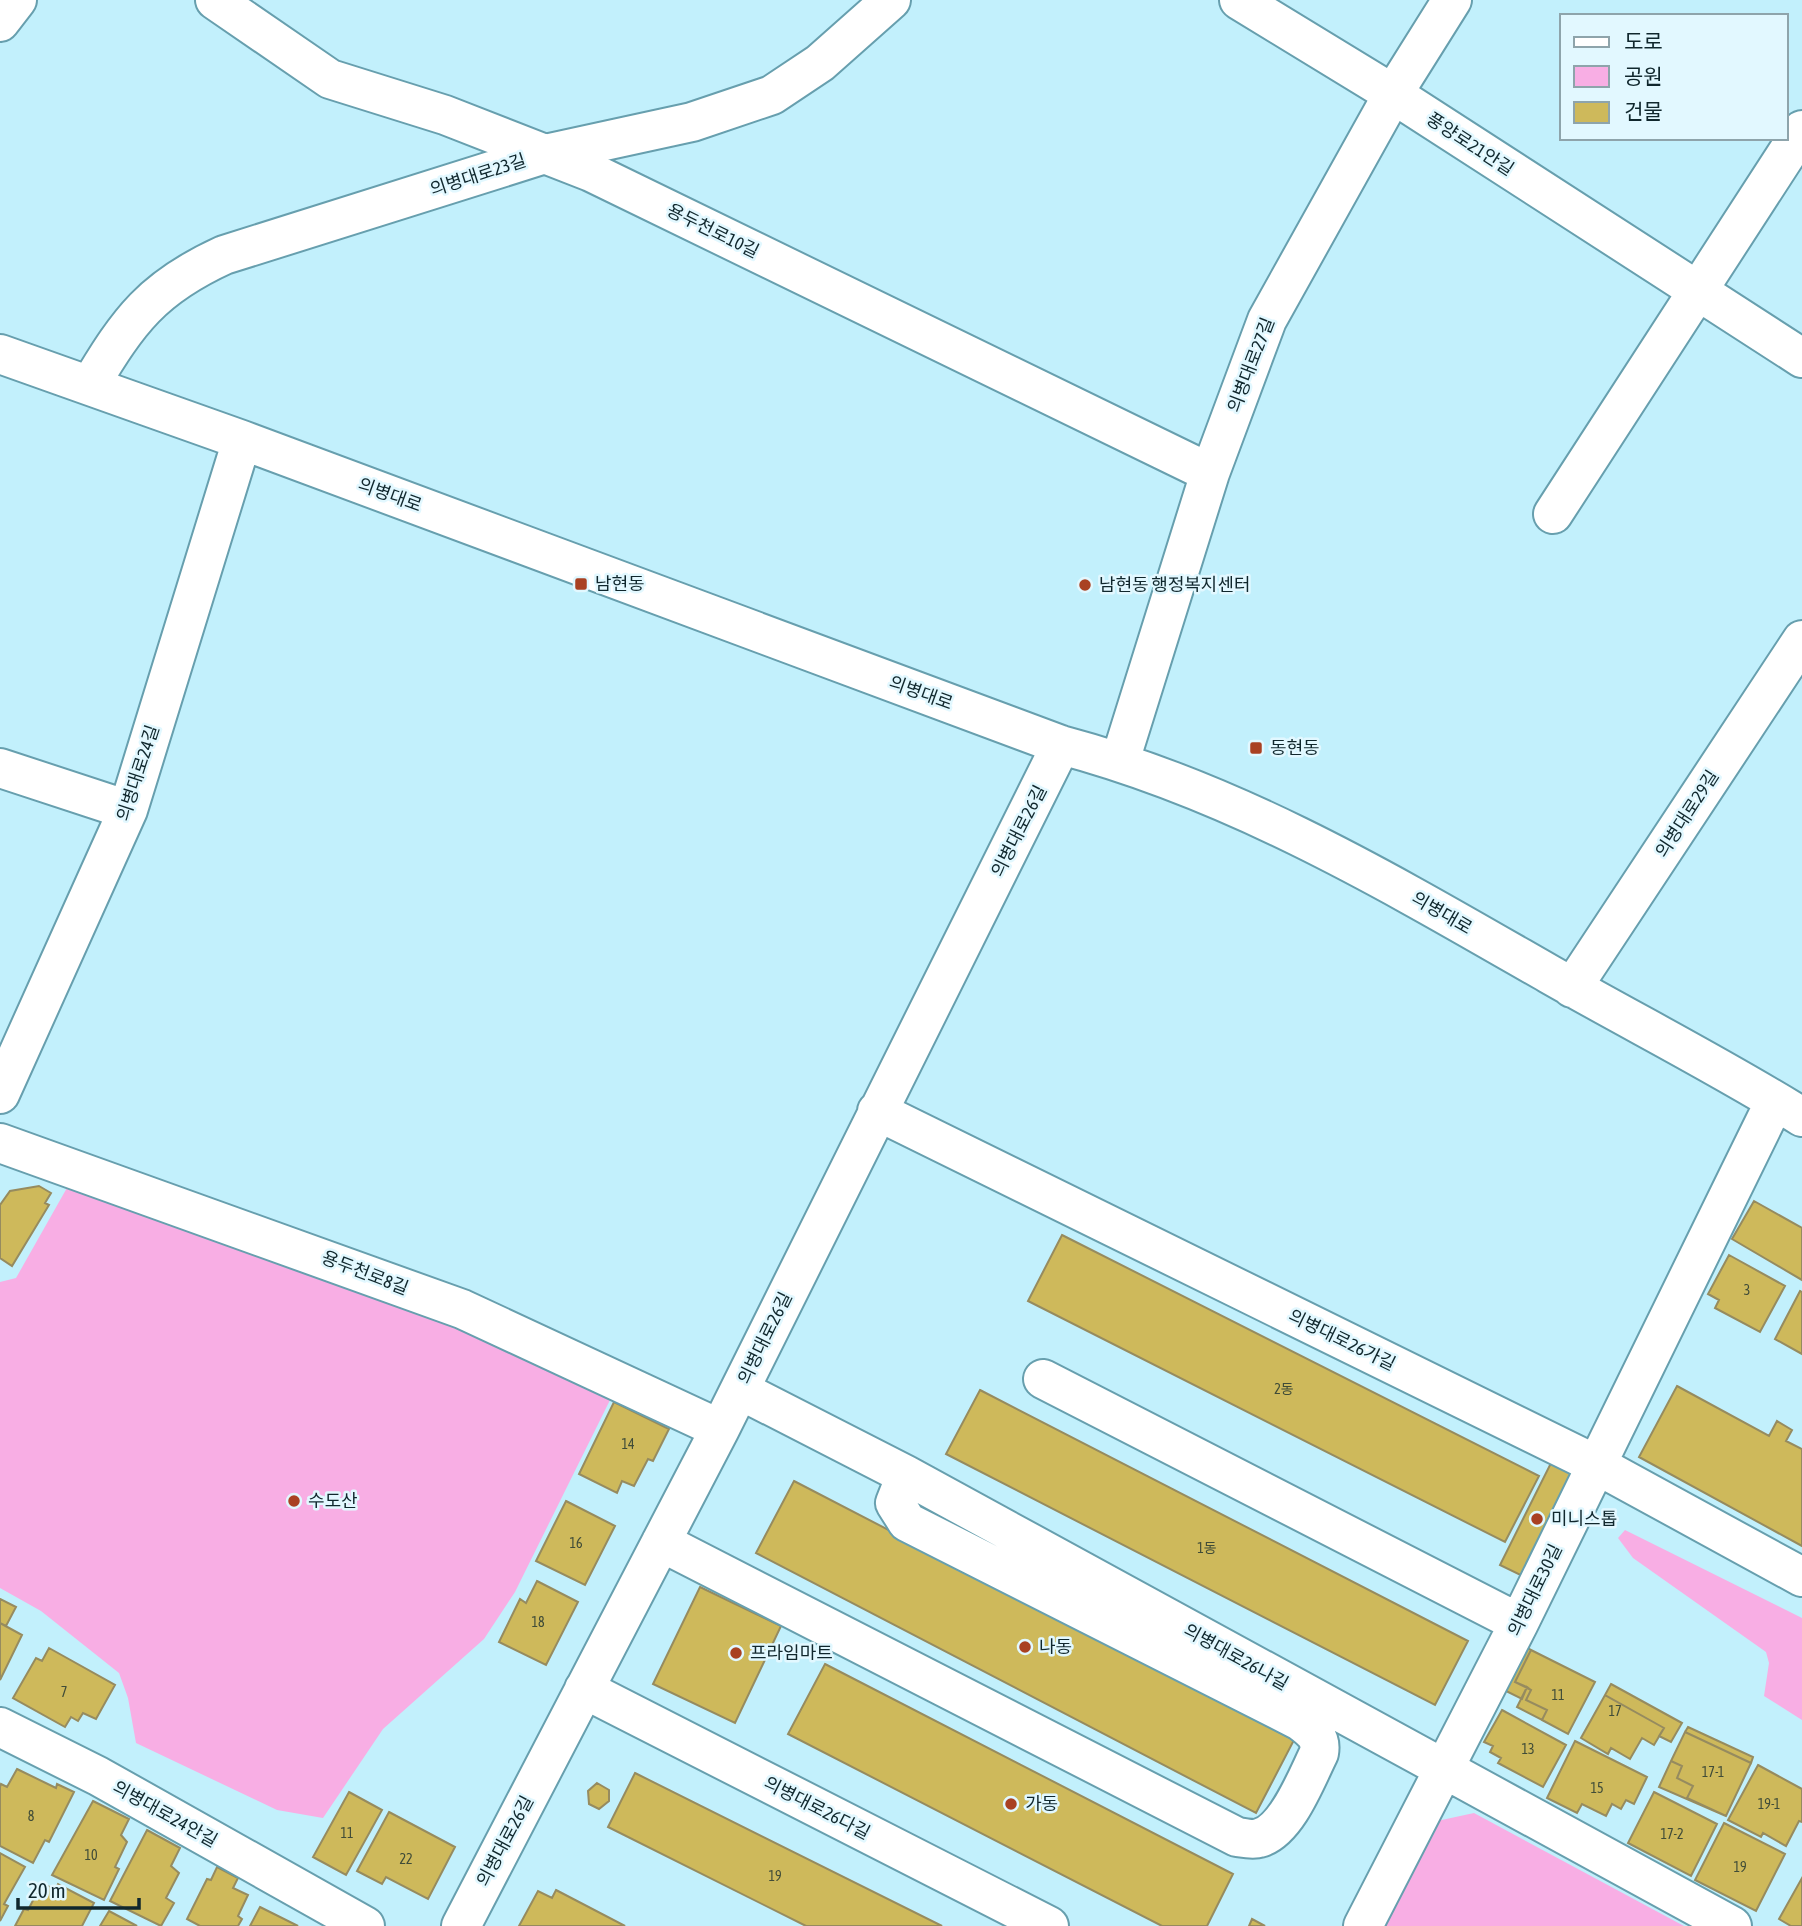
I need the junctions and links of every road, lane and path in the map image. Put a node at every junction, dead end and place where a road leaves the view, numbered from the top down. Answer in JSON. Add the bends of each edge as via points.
{"nodes":[{"id":1,"x":17,"y":0,"type":"edge"},
{"id":2,"x":215,"y":0,"type":"edge"},
{"id":3,"x":891,"y":0,"type":"edge"},
{"id":4,"x":1239,"y":0,"type":"edge"},
{"id":5,"x":1452,"y":0,"type":"edge"},
{"id":6,"x":0,"y":22,"type":"edge"},
{"id":7,"x":1393,"y":94,"type":"junction"},
{"id":8,"x":1802,"y":130,"type":"edge"},
{"id":9,"x":545,"y":154,"type":"junction"},
{"id":10,"x":1699,"y":292,"type":"junction"},
{"id":11,"x":0,"y":354,"type":"edge"},
{"id":12,"x":1802,"y":358,"type":"edge"},
{"id":13,"x":90,"y":386,"type":"junction"},
{"id":14,"x":242,"y":440,"type":"junction"},
{"id":15,"x":1210,"y":473,"type":"junction"},
{"id":16,"x":1553,"y":514,"type":"dead end"},
{"id":17,"x":1802,"y":640,"type":"edge"},
{"id":18,"x":1061,"y":745,"type":"junction"},
{"id":19,"x":1120,"y":761,"type":"junction"},
{"id":20,"x":0,"y":768,"type":"edge"},
{"id":21,"x":128,"y":810,"type":"junction"},
{"id":22,"x":1572,"y":988,"type":"junction"},
{"id":23,"x":0,"y":1094,"type":"edge"},
{"id":24,"x":1788,"y":1109,"type":"edge"},
{"id":25,"x":877,"y":1111,"type":"junction"},
{"id":26,"x":0,"y":1143,"type":"edge"},
{"id":27,"x":1043,"y":1379,"type":"dead end"},
{"id":28,"x":740,"y":1390,"type":"junction"},
{"id":29,"x":720,"y":1429,"type":"junction"},
{"id":30,"x":1597,"y":1465,"type":"junction"},
{"id":31,"x":905,"y":1475,"type":"junction"},
{"id":32,"x":661,"y":1542,"type":"junction"},
{"id":33,"x":1802,"y":1577,"type":"edge"},
{"id":34,"x":1520,"y":1623,"type":"junction"},
{"id":35,"x":584,"y":1689,"type":"junction"},
{"id":36,"x":0,"y":1727,"type":"edge"},
{"id":37,"x":1444,"y":1771,"type":"junction"},
{"id":38,"x":365,"y":1926,"type":"edge"},
{"id":39,"x":461,"y":1926,"type":"edge"},
{"id":40,"x":1049,"y":1926,"type":"edge"},
{"id":41,"x":1363,"y":1926,"type":"edge"},
{"id":42,"x":1732,"y":1926,"type":"edge"}],
"edges":[{"from":1,"to":6,"type":"street"},
{"from":2,"to":9,"type":"street","name":"용두천로10길","via":[[330,79],[445,115]]},
{"from":3,"to":9,"type":"street","name":"의병대로23길","via":[[820,63],[772,95],[692,122]]},
{"from":4,"to":7,"type":"street","name":"풍양로21안길"},
{"from":5,"to":7,"type":"street","name":"의병대로27길"},
{"from":7,"to":10,"type":"street","name":"풍양로21안길"},
{"from":7,"to":15,"type":"street","name":"의병대로27길","via":[[1267,320]]},
{"from":8,"to":10,"type":"street"},
{"from":9,"to":13,"type":"street","name":"의병대로23길","via":[[224,254],[190,270],[126,327]]},
{"from":9,"to":15,"type":"street","name":"용두천로10길","via":[[591,172]]},
{"from":10,"to":12,"type":"street","name":"풍양로21안길"},
{"from":10,"to":16,"type":"street"},
{"from":11,"to":13,"type":"street","name":"의병대로"},
{"from":13,"to":14,"type":"street","name":"의병대로"},
{"from":14,"to":18,"type":"street","name":"의병대로"},
{"from":14,"to":21,"type":"street","name":"의병대로24길"},
{"from":15,"to":19,"type":"street","name":"의병대로27길"},
{"from":17,"to":22,"type":"street","name":"의병대로29길"},
{"from":18,"to":19,"type":"street","name":"의병대로"},
{"from":18,"to":25,"type":"street","name":"의병대로26길"},
{"from":19,"to":22,"type":"street","name":"의병대로","via":[[1224,800],[1349,860]]},
{"from":20,"to":21,"type":"street"},
{"from":21,"to":23,"type":"street","name":"의병대로24길"},
{"from":22,"to":24,"type":"street","name":"의병대로"},
{"from":24,"to":30,"type":"street","name":"의병대로30길"},
{"from":25,"to":28,"type":"street","name":"의병대로26길"},
{"from":25,"to":30,"type":"street","name":"의병대로26가길"},
{"from":26,"to":29,"type":"street","name":"용두천로8길","via":[[462,1309]]},
{"from":27,"to":34,"type":"street"},
{"from":28,"to":29,"type":"street","name":"의병대로26길"},
{"from":28,"to":31,"type":"street","name":"의병대로26나길"},
{"from":29,"to":32,"type":"street","name":"의병대로26길"},
{"from":30,"to":33,"type":"street","name":"의병대로26가길"},
{"from":30,"to":34,"type":"street","name":"의병대로30길"},
{"from":31,"to":32,"type":"street","via":[[894,1503],[906,1522],[1315,1732],[1321,1744],[1319,1753],[1283,1821],[1257,1839],[1237,1837]]},
{"from":31,"to":37,"type":"street","name":"의병대로26나길"},
{"from":32,"to":35,"type":"street","name":"의병대로26길"},
{"from":34,"to":37,"type":"street","name":"의병대로30길"},
{"from":35,"to":39,"type":"street","name":"의병대로26길"},
{"from":35,"to":40,"type":"street","name":"의병대로26다길"},
{"from":36,"to":38,"type":"street","name":"의병대로24안길","via":[[98,1776]]},
{"from":37,"to":41,"type":"street","name":"의병대로30길"},
{"from":37,"to":42,"type":"street","name":"의병대로26나길"}]}
